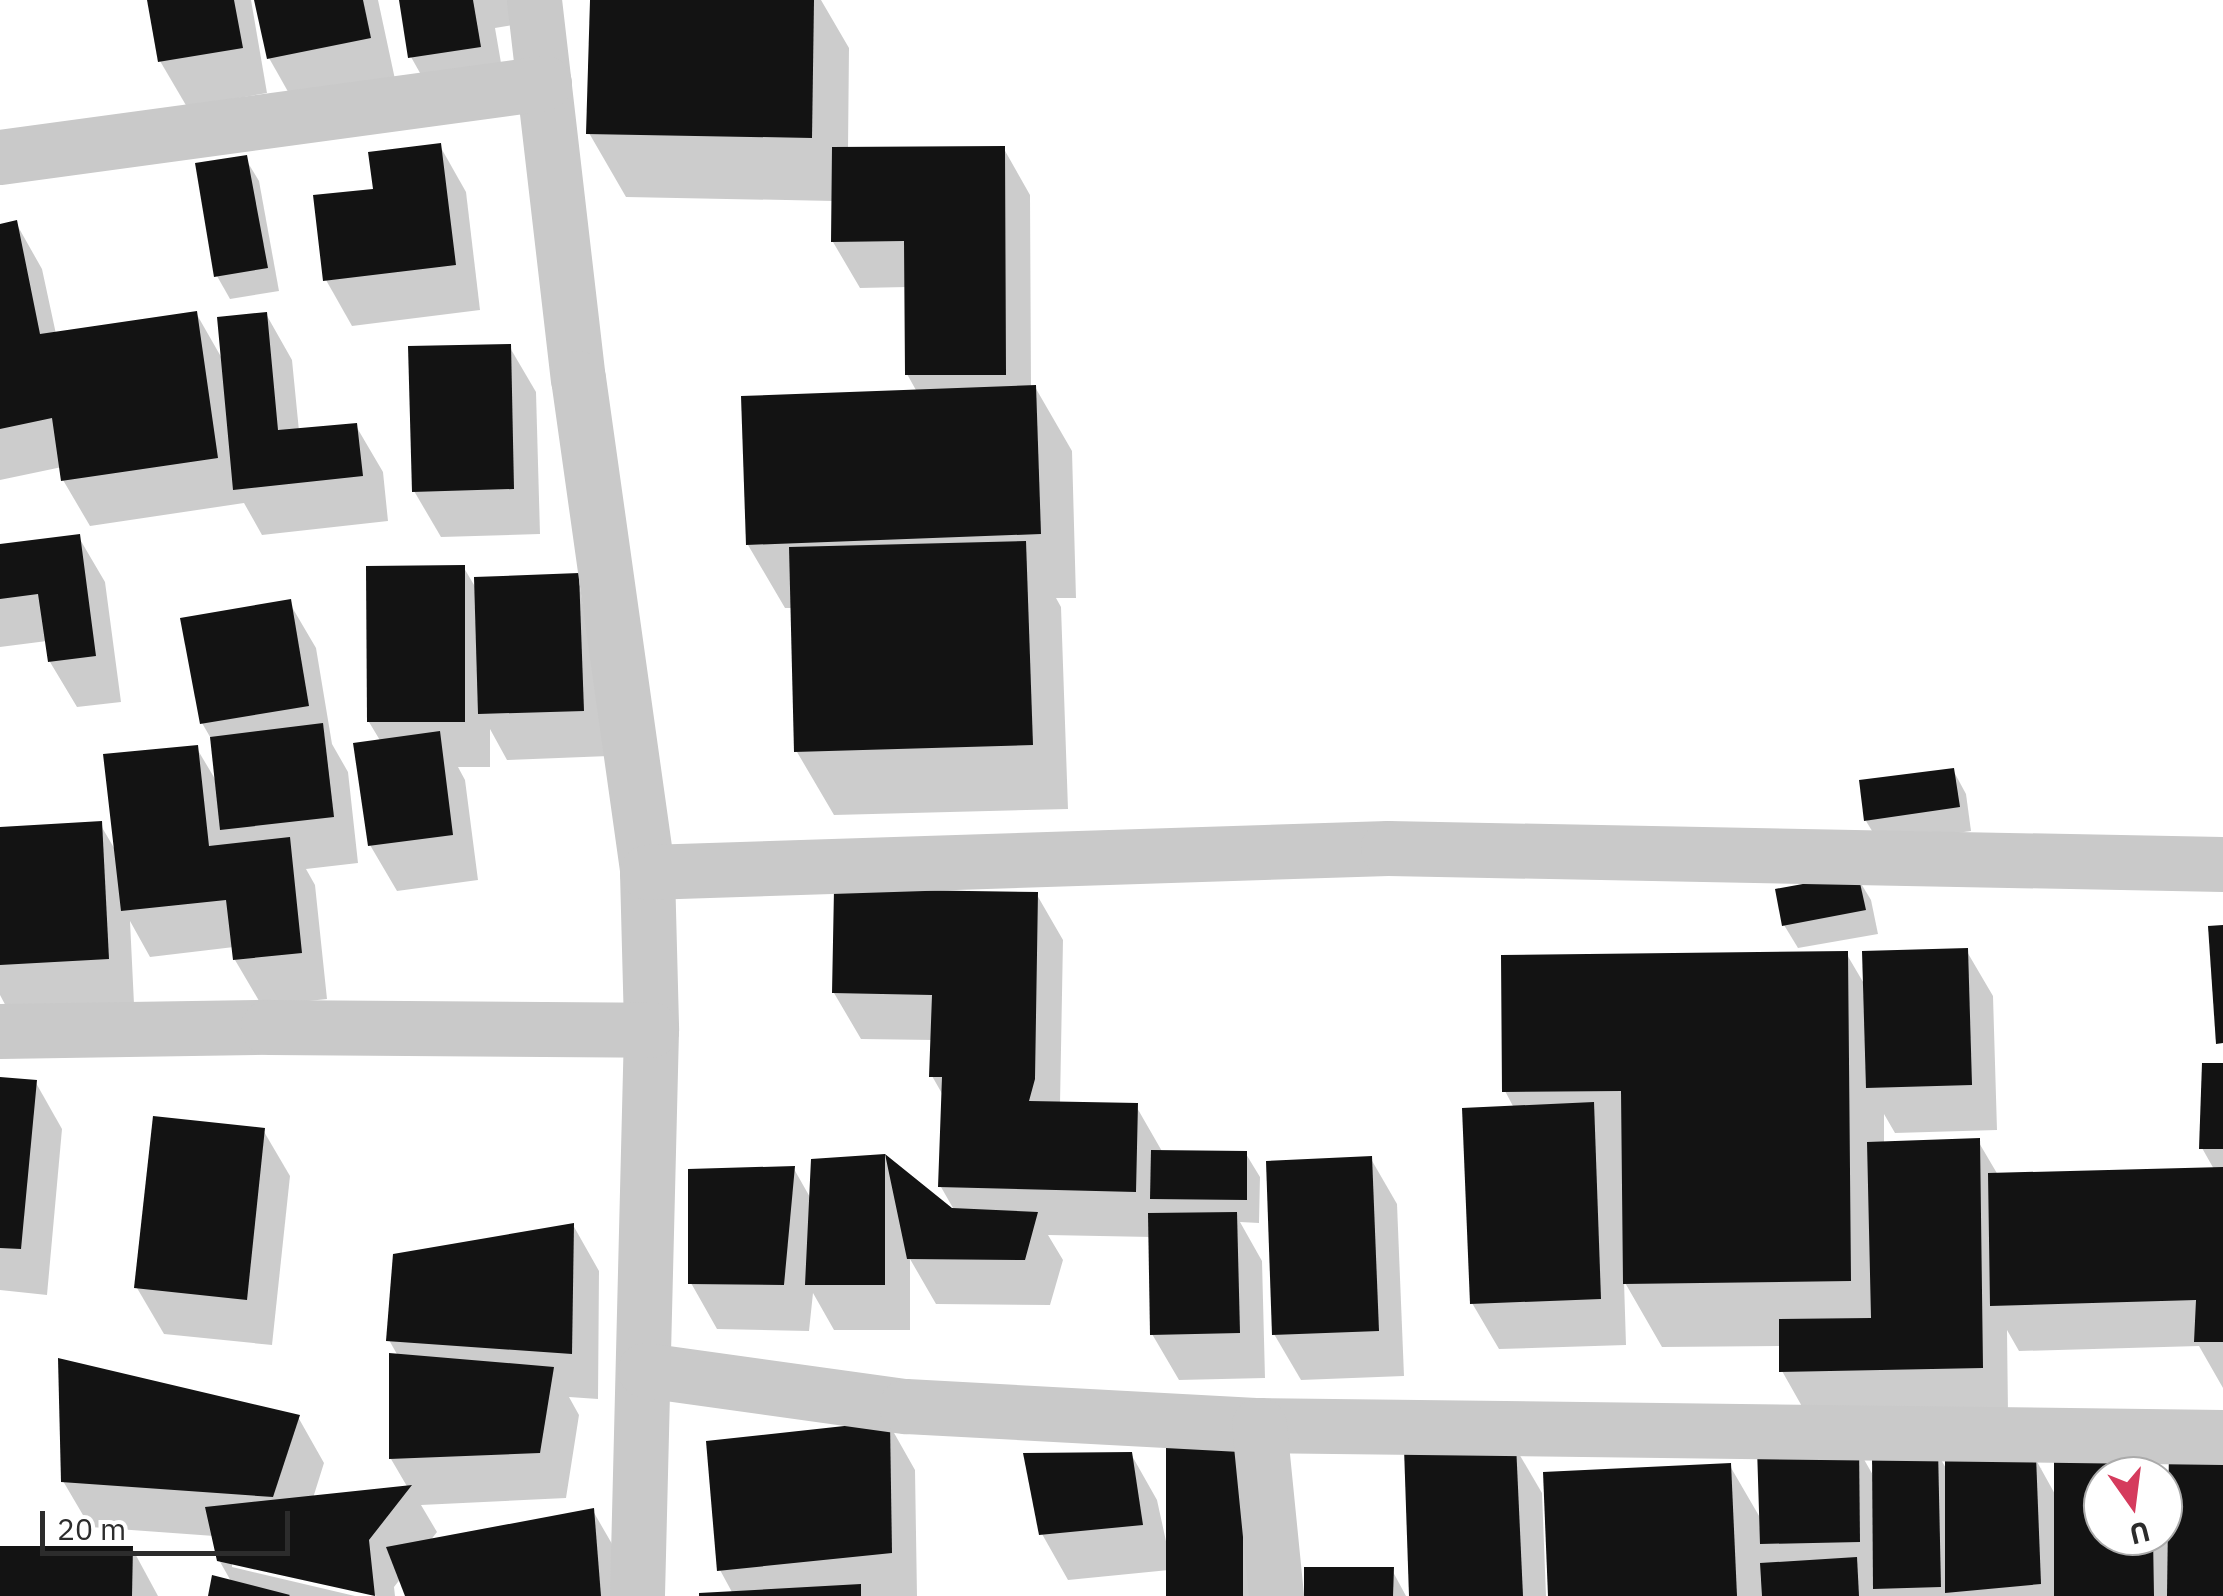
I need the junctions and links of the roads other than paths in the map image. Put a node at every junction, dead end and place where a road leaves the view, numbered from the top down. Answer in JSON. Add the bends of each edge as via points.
{"nodes":[{"id":1,"x":534,"y":0,"type":"edge"},
{"id":2,"x":544,"y":84,"type":"junction"},
{"id":3,"x":0,"y":157,"type":"edge"},
{"id":4,"x":2223,"y":864,"type":"edge"},
{"id":5,"x":647,"y":872,"type":"junction"},
{"id":6,"x":651,"y":1030,"type":"junction"},
{"id":7,"x":0,"y":1031,"type":"edge"},
{"id":8,"x":645,"y":1370,"type":"junction"},
{"id":9,"x":1259,"y":1424,"type":"junction"},
{"id":10,"x":2223,"y":1437,"type":"edge"},
{"id":11,"x":637,"y":1596,"type":"edge"},
{"id":12,"x":1276,"y":1596,"type":"edge"}],
"edges":[{"from":1,"to":2,"type":"street"},
{"from":2,"to":3,"type":"street"},
{"from":2,"to":5,"type":"street"},
{"from":4,"to":5,"type":"street","via":[[1388,848]]},
{"from":5,"to":6,"type":"street"},
{"from":6,"to":7,"type":"street"},
{"from":6,"to":8,"type":"street"},
{"from":8,"to":9,"type":"street","via":[[906,1406]]},
{"from":8,"to":11,"type":"street"},
{"from":9,"to":10,"type":"street"},
{"from":9,"to":12,"type":"street"}]}
